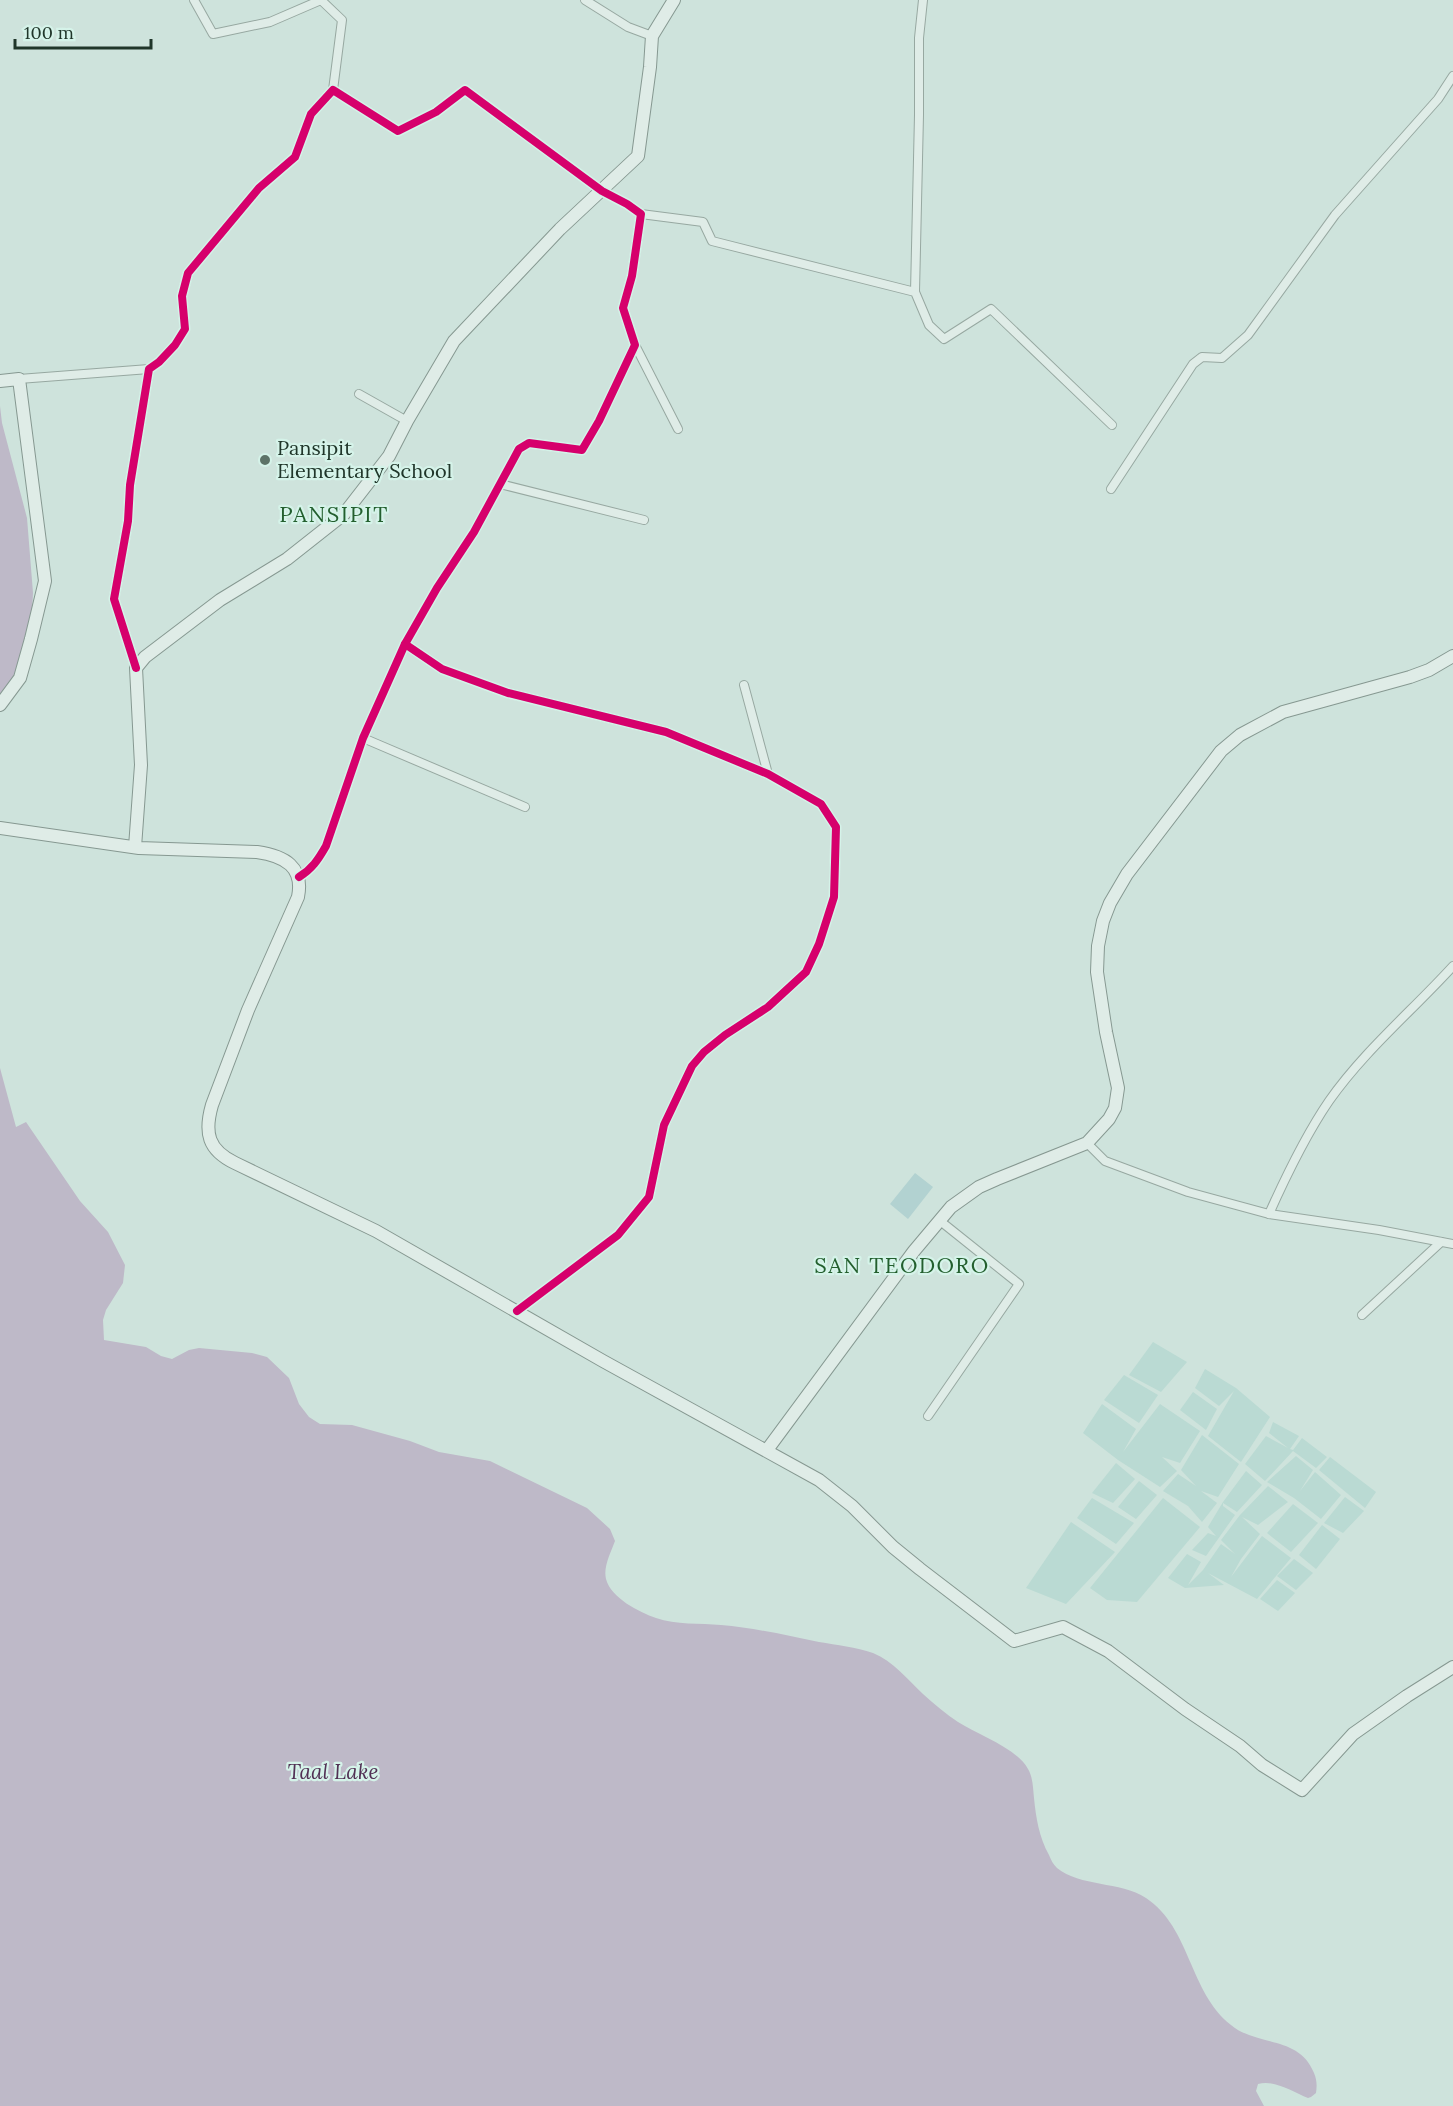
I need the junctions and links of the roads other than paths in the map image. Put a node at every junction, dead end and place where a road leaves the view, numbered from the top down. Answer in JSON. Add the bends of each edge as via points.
{"nodes":[{"id":1,"x":194,"y":0,"type":"edge"},
{"id":2,"x":585,"y":0,"type":"edge"},
{"id":3,"x":674,"y":0,"type":"edge"},
{"id":4,"x":923,"y":0,"type":"edge"},
{"id":5,"x":652,"y":36,"type":"junction"},
{"id":6,"x":1453,"y":76,"type":"edge"},
{"id":7,"x":333,"y":90,"type":"junction"},
{"id":8,"x":602,"y":191,"type":"junction"},
{"id":9,"x":641,"y":214,"type":"junction"},
{"id":10,"x":915,"y":292,"type":"junction"},
{"id":11,"x":635,"y":345,"type":"junction"},
{"id":12,"x":148,"y":369,"type":"junction"},
{"id":13,"x":19,"y":379,"type":"junction"},
{"id":14,"x":1,"y":381,"type":"edge"},
{"id":15,"x":358,"y":394,"type":"dead end"},
{"id":16,"x":407,"y":421,"type":"junction"},
{"id":17,"x":1112,"y":425,"type":"dead end"},
{"id":18,"x":678,"y":429,"type":"dead end"},
{"id":19,"x":500,"y":484,"type":"junction"},
{"id":20,"x":1111,"y":489,"type":"dead end"},
{"id":21,"x":644,"y":520,"type":"dead end"},
{"id":22,"x":405,"y":644,"type":"junction"},
{"id":23,"x":1453,"y":656,"type":"edge"},
{"id":24,"x":136,"y":668,"type":"junction"},
{"id":25,"x":744,"y":685,"type":"dead end"},
{"id":26,"x":0,"y":705,"type":"edge"},
{"id":27,"x":363,"y":738,"type":"junction"},
{"id":28,"x":768,"y":774,"type":"junction"},
{"id":29,"x":525,"y":807,"type":"dead end"},
{"id":30,"x":0,"y":828,"type":"edge"},
{"id":31,"x":135,"y":847,"type":"junction"},
{"id":32,"x":299,"y":877,"type":"junction"},
{"id":33,"x":1453,"y":966,"type":"edge"},
{"id":34,"x":1087,"y":1143,"type":"junction"},
{"id":35,"x":1269,"y":1214,"type":"junction"},
{"id":36,"x":939,"y":1220,"type":"junction"},
{"id":37,"x":1441,"y":1242,"type":"junction"},
{"id":38,"x":1453,"y":1244,"type":"edge"},
{"id":39,"x":517,"y":1311,"type":"junction"},
{"id":40,"x":1362,"y":1315,"type":"dead end"},
{"id":41,"x":928,"y":1416,"type":"dead end"},
{"id":42,"x":766,"y":1450,"type":"junction"},
{"id":43,"x":1453,"y":1667,"type":"edge"}],
"edges":[{"from":1,"to":7,"type":"street","via":[[213,34],[270,22],[321,0],[342,20]]},
{"from":2,"to":5,"type":"street","via":[[628,27]]},
{"from":3,"to":5,"type":"main road"},
{"from":4,"to":10,"type":"street"},
{"from":5,"to":8,"type":"main road","via":[[638,156]]},
{"from":6,"to":20,"type":"street","via":[[1438,99],[1335,215],[1248,335],[1222,358],[1202,357],[1193,364]]},
{"from":7,"to":8,"type":"street","via":[[398,131],[436,112],[465,90]]},
{"from":7,"to":12,"type":"street","via":[[310,114],[296,157],[259,188],[188,273],[182,296],[185,329],[175,345]]},
{"from":8,"to":9,"type":"street"},
{"from":8,"to":16,"type":"main road","via":[[560,229],[454,341]]},
{"from":9,"to":10,"type":"street","via":[[703,222],[712,240]]},
{"from":9,"to":11,"type":"street","via":[[623,308]]},
{"from":10,"to":17,"type":"street","via":[[929,325],[944,339],[991,309]]},
{"from":11,"to":18,"type":"street"},
{"from":11,"to":19,"type":"street","via":[[582,450],[529,443],[519,449]]},
{"from":12,"to":13,"type":"street"},
{"from":12,"to":24,"type":"street","via":[[114,599]]},
{"from":13,"to":14,"type":"main road"},
{"from":13,"to":26,"type":"main road","via":[[45,581],[20,678]]},
{"from":15,"to":16,"type":"street"},
{"from":16,"to":24,"type":"main road","via":[[389,456],[344,514],[287,559],[220,600]]},
{"from":19,"to":21,"type":"street"},
{"from":19,"to":22,"type":"street"},
{"from":22,"to":27,"type":"street"},
{"from":22,"to":28,"type":"street","via":[[442,669],[508,693],[666,732]]},
{"from":23,"to":34,"type":"main road","via":[[1410,677],[1283,712],[1240,735],[1210,764],[1127,874],[1110,903],[1098,946],[1097,972],[1117,1100],[1109,1119]]},
{"from":24,"to":31,"type":"main road","via":[[141,765]]},
{"from":25,"to":28,"type":"street"},
{"from":27,"to":29,"type":"street"},
{"from":27,"to":32,"type":"street","via":[[326,846],[317,862]]},
{"from":28,"to":39,"type":"street","via":[[821,804],[836,827],[834,897],[806,972],[768,1007],[704,1052],[692,1066],[664,1125],[649,1197],[618,1235]]},
{"from":30,"to":31,"type":"main road"},
{"from":31,"to":32,"type":"main road","via":[[272,854],[289,864]]},
{"from":32,"to":39,"type":"main road","via":[[293,909],[248,1010],[212,1105],[208,1129],[215,1150],[223,1158],[376,1230]]},
{"from":33,"to":35,"type":"street","via":[[1329,1101]]},
{"from":34,"to":35,"type":"street","via":[[1105,1161],[1188,1192]]},
{"from":34,"to":36,"type":"main road","via":[[980,1187]]},
{"from":35,"to":37,"type":"street"},
{"from":36,"to":41,"type":"street","via":[[1019,1284]]},
{"from":36,"to":42,"type":"main road"},
{"from":37,"to":38,"type":"street"},
{"from":37,"to":40,"type":"street"},
{"from":39,"to":42,"type":"main road"},
{"from":42,"to":43,"type":"main road","via":[[819,1480],[893,1547],[1014,1641],[1063,1627],[1108,1651],[1302,1790],[1353,1734]]}]}
